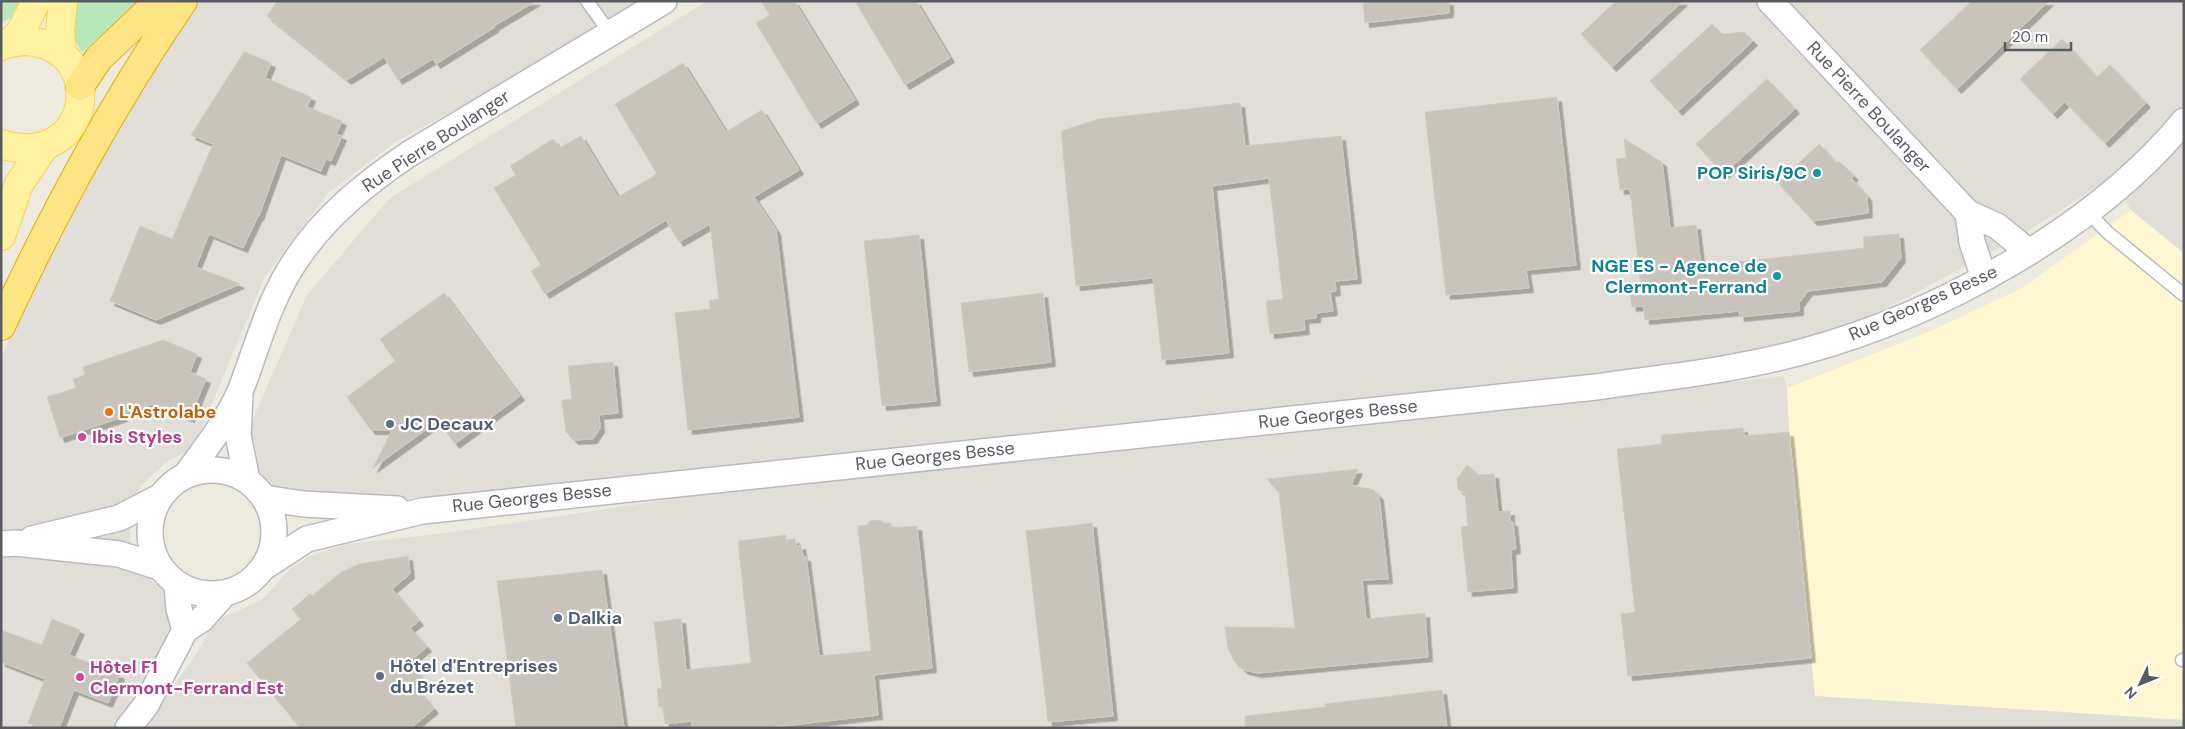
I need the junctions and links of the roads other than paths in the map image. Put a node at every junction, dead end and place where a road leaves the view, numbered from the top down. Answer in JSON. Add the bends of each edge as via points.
{"nodes":[{"id":1,"x":36,"y":1,"type":"edge"},
{"id":2,"x":63,"y":1,"type":"edge"},
{"id":3,"x":159,"y":1,"type":"edge"},
{"id":4,"x":183,"y":1,"type":"edge"},
{"id":5,"x":587,"y":1,"type":"edge"},
{"id":6,"x":664,"y":1,"type":"edge"},
{"id":7,"x":1770,"y":1,"type":"edge"},
{"id":8,"x":610,"y":33,"type":"junction"},
{"id":9,"x":6,"y":44,"type":"edge"},
{"id":10,"x":62,"y":54,"type":"junction"},
{"id":11,"x":80,"y":86,"type":"junction"},
{"id":12,"x":2184,"y":121,"type":"edge"},
{"id":13,"x":1,"y":144,"type":"edge"},
{"id":14,"x":44,"y":147,"type":"junction"},
{"id":15,"x":2087,"y":211,"type":"junction"},
{"id":16,"x":1968,"y":213,"type":"junction"},
{"id":17,"x":1,"y":236,"type":"edge"},
{"id":18,"x":2029,"y":252,"type":"junction"},
{"id":19,"x":1984,"y":278,"type":"junction"},
{"id":20,"x":2184,"y":295,"type":"edge"},
{"id":21,"x":1,"y":326,"type":"edge"},
{"id":22,"x":240,"y":390,"type":"junction"},
{"id":23,"x":186,"y":475,"type":"junction"},
{"id":24,"x":247,"y":480,"type":"junction"},
{"id":25,"x":160,"y":497,"type":"junction"},
{"id":26,"x":264,"y":498,"type":"junction"},
{"id":27,"x":422,"y":511,"type":"junction"},
{"id":28,"x":8,"y":543,"type":"edge"},
{"id":29,"x":159,"y":567,"type":"junction"},
{"id":30,"x":264,"y":567,"type":"junction"},
{"id":31,"x":177,"y":584,"type":"junction"},
{"id":32,"x":224,"y":594,"type":"junction"},
{"id":33,"x":185,"y":630,"type":"junction"},
{"id":34,"x":128,"y":728,"type":"edge"}],
"edges":[{"from":1,"to":9,"type":"main road","via":[[23,28]]},
{"from":2,"to":10,"type":"main road"},
{"from":3,"to":11,"type":"highway","via":[[99,58]]},
{"from":4,"to":21,"type":"highway","via":[[130,80],[85,158]]},
{"from":5,"to":8,"type":"lane"},
{"from":6,"to":8,"type":"street","name":"Rue Pierre Boulanger"},
{"from":7,"to":16,"type":"street","name":"Rue Pierre Boulanger"},
{"from":8,"to":22,"type":"street","name":"Rue Pierre Boulanger","via":[[408,154],[356,192],[317,232],[296,260],[276,295]]},
{"from":9,"to":10,"type":"main road","via":[[29,40],[47,44]]},
{"from":10,"to":11,"type":"main road","via":[[73,68]]},
{"from":11,"to":14,"type":"main road","via":[[80,105],[73,123]]},
{"from":12,"to":15,"type":"street","name":"Rue Georges Besse","via":[[2144,162]]},
{"from":13,"to":14,"type":"main road","via":[[14,149]]},
{"from":14,"to":17,"type":"main road","via":[[19,184]]},
{"from":15,"to":18,"type":"street","name":"Rue Georges Besse"},
{"from":15,"to":20,"type":"lane","via":[[2107,232]]},
{"from":16,"to":18,"type":"street","name":"Rue Pierre Boulanger","via":[[1996,226]]},
{"from":16,"to":19,"type":"street","via":[[1972,242]]},
{"from":18,"to":19,"type":"street","name":"Rue Georges Besse"},
{"from":19,"to":27,"type":"street","name":"Rue Georges Besse","via":[[1851,337],[1749,364],[1695,373],[1567,390]]},
{"from":22,"to":23,"type":"street","name":"Rue Pierre Boulanger","via":[[215,435]]},
{"from":22,"to":24,"type":"street","name":"Rue Pierre Boulanger","via":[[238,436]]},
{"from":23,"to":24,"type":"street","via":[[223,470]]},
{"from":23,"to":25,"type":"street"},
{"from":24,"to":26,"type":"street"},
{"from":25,"to":28,"type":"street","via":[[119,518]]},
{"from":25,"to":29,"type":"street","via":[[152,513],[149,532]]},
{"from":26,"to":27,"type":"street","name":"Rue Georges Besse","via":[[303,504]]},
{"from":26,"to":30,"type":"street","via":[[270,508],[274,533]]},
{"from":27,"to":30,"type":"street","name":"Rue Georges Besse","via":[[307,539]]},
{"from":28,"to":29,"type":"street","via":[[119,554]]},
{"from":29,"to":31,"type":"street"},
{"from":30,"to":32,"type":"street","via":[[246,585]]},
{"from":31,"to":32,"type":"street","via":[[200,594]]},
{"from":31,"to":33,"type":"street"},
{"from":32,"to":33,"type":"street","via":[[201,620]]},
{"from":33,"to":34,"type":"street","via":[[146,705]]}]}
